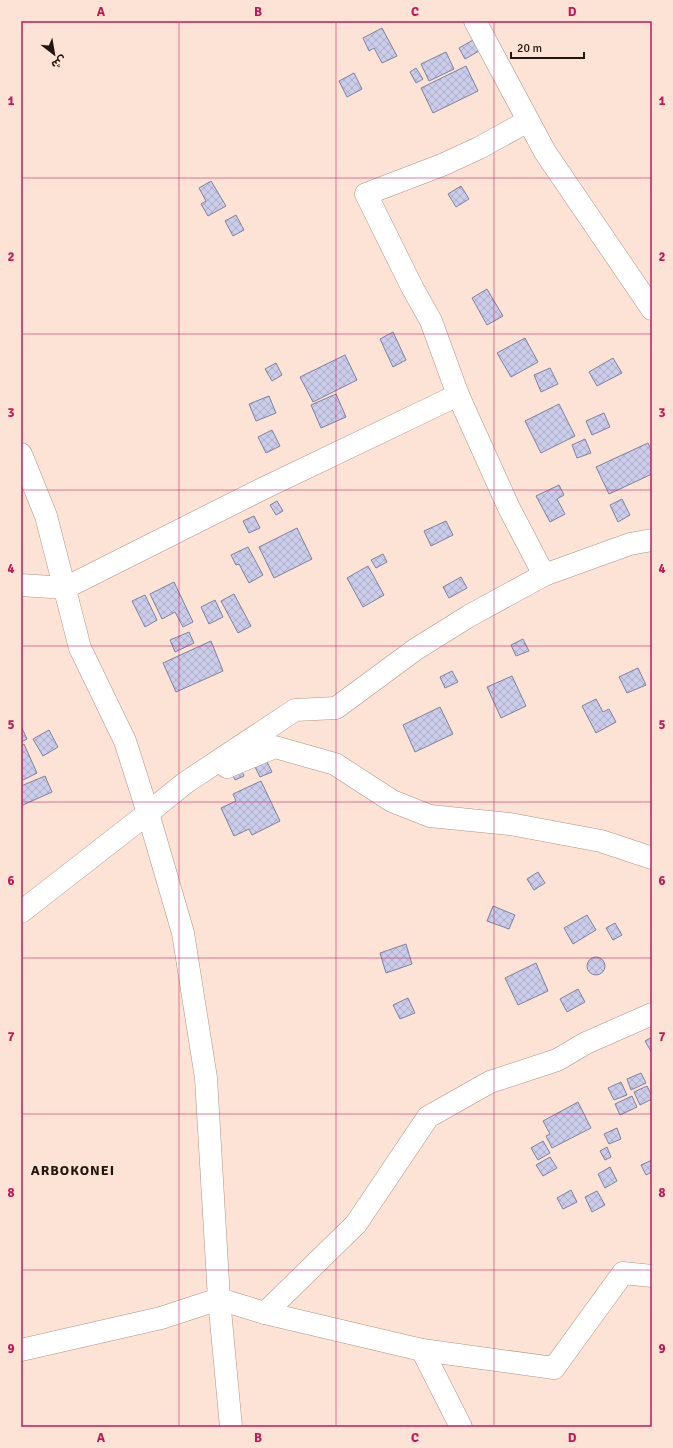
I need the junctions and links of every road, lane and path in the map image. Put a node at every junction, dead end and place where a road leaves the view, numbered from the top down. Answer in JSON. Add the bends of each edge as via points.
{"nodes":[{"id":1,"x":475,"y":21,"type":"edge"},
{"id":2,"x":528,"y":121,"type":"junction"},
{"id":3,"x":652,"y":309,"type":"edge"},
{"id":4,"x":458,"y":395,"type":"junction"},
{"id":5,"x":21,"y":454,"type":"edge"},
{"id":6,"x":652,"y":540,"type":"edge"},
{"id":7,"x":544,"y":575,"type":"junction"},
{"id":8,"x":21,"y":585,"type":"edge"},
{"id":9,"x":65,"y":588,"type":"junction"},
{"id":10,"x":185,"y":783,"type":"junction"},
{"id":11,"x":148,"y":813,"type":"junction"},
{"id":12,"x":652,"y":858,"type":"edge"},
{"id":13,"x":21,"y":912,"type":"edge"},
{"id":14,"x":652,"y":1014,"type":"edge"},
{"id":15,"x":652,"y":1276,"type":"edge"},
{"id":16,"x":219,"y":1299,"type":"junction"},
{"id":17,"x":265,"y":1313,"type":"junction"},
{"id":18,"x":21,"y":1350,"type":"edge"},
{"id":19,"x":422,"y":1350,"type":"junction"},
{"id":20,"x":231,"y":1427,"type":"edge"},
{"id":21,"x":461,"y":1427,"type":"edge"}],
"edges":[{"from":1,"to":2,"type":"street"},
{"from":2,"to":3,"type":"street","via":[[545,152]]},
{"from":2,"to":4,"type":"street","via":[[442,165],[366,194],[431,321]]},
{"from":4,"to":7,"type":"street"},
{"from":4,"to":9,"type":"street","via":[[262,489]]},
{"from":5,"to":9,"type":"street","via":[[46,516]]},
{"from":6,"to":7,"type":"street","via":[[630,544]]},
{"from":7,"to":10,"type":"street","via":[[469,616],[416,649],[336,708],[295,710]]},
{"from":8,"to":9,"type":"street"},
{"from":9,"to":11,"type":"street","via":[[80,648],[125,741]]},
{"from":10,"to":11,"type":"street"},
{"from":10,"to":12,"type":"street","via":[[275,747],[335,764],[392,801],[430,816],[510,824],[600,841]]},
{"from":11,"to":13,"type":"street"},
{"from":11,"to":16,"type":"street","via":[[183,933],[204,1070]]},
{"from":14,"to":17,"type":"street","via":[[586,1043],[556,1060],[490,1082],[428,1117],[356,1224]]},
{"from":15,"to":19,"type":"street","via":[[623,1273],[554,1368]]},
{"from":16,"to":17,"type":"street"},
{"from":16,"to":18,"type":"street","via":[[160,1318]]},
{"from":16,"to":20,"type":"street"},
{"from":17,"to":19,"type":"street"},
{"from":19,"to":21,"type":"street"}]}
